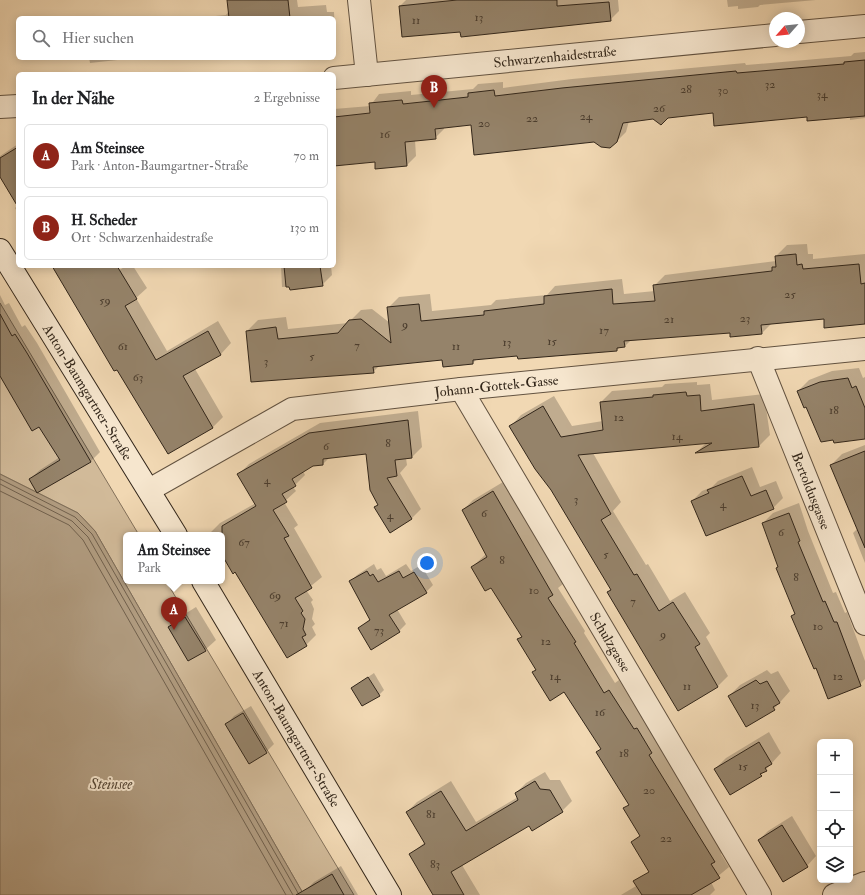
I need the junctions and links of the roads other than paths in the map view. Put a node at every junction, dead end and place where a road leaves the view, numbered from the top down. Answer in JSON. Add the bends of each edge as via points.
{"nodes":[{"id":1,"x":359,"y":0,"type":"edge"},
{"id":2,"x":865,"y":26,"type":"edge"},
{"id":3,"x":805,"y":31,"type":"edge"},
{"id":4,"x":769,"y":36,"type":"edge"},
{"id":5,"x":367,"y":75,"type":"junction"},
{"id":6,"x":336,"y":78,"type":"edge"},
{"id":7,"x":16,"y":106,"type":"edge"},
{"id":8,"x":0,"y":107,"type":"edge"},
{"id":9,"x":0,"y":250,"type":"edge"},
{"id":10,"x":865,"y":349,"type":"edge"},
{"id":11,"x":758,"y":358,"type":"junction"},
{"id":12,"x":461,"y":389,"type":"junction"},
{"id":13,"x":149,"y":490,"type":"junction"},
{"id":14,"x":174,"y":532,"type":"edge"},
{"id":15,"x":205,"y":584,"type":"edge"},
{"id":16,"x":865,"y":624,"type":"edge"},
{"id":17,"x":865,"y":883,"type":"edge"},
{"id":18,"x":390,"y":895,"type":"edge"},
{"id":19,"x":760,"y":895,"type":"edge"},
{"id":20,"x":834,"y":895,"type":"edge"}],
"edges":[{"from":1,"to":5,"type":"street"},
{"from":2,"to":3,"type":"street"},
{"from":4,"to":5,"type":"street","name":"Schwarzenhaidestraße"},
{"from":5,"to":6,"type":"street","name":"Schwarzenhaidestraße"},
{"from":7,"to":8,"type":"street"},
{"from":9,"to":13,"type":"street","name":"Anton-Baumgartner-Straße"},
{"from":10,"to":11,"type":"street","name":"Johann-Gottek-Gasse"},
{"from":11,"to":12,"type":"street","name":"Johann-Gottek-Gasse"},
{"from":11,"to":16,"type":"street","name":"Bertoldusgasse"},
{"from":12,"to":13,"type":"street","name":"Johann-Gottek-Gasse","via":[[292,409]]},
{"from":12,"to":19,"type":"street","name":"Schulzgasse"},
{"from":13,"to":14,"type":"street","name":"Anton-Baumgartner-Straße"},
{"from":15,"to":18,"type":"street","name":"Anton-Baumgartner-Straße"},
{"from":17,"to":20,"type":"street"}]}
